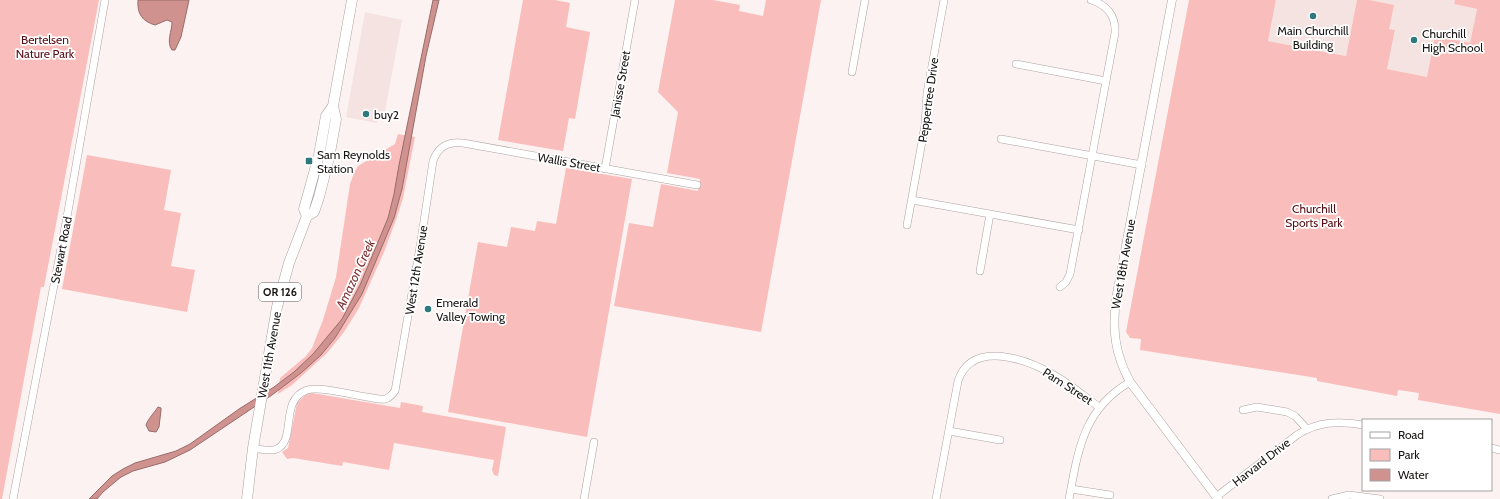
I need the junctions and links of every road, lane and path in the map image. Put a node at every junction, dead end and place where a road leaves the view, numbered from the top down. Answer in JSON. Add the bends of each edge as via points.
{"nodes":[{"id":1,"x":105,"y":0,"type":"edge"},
{"id":2,"x":352,"y":0,"type":"edge"},
{"id":3,"x":635,"y":0,"type":"edge"},
{"id":4,"x":865,"y":0,"type":"edge"},
{"id":5,"x":944,"y":0,"type":"edge"},
{"id":6,"x":1091,"y":0,"type":"edge"},
{"id":7,"x":1172,"y":0,"type":"edge"},
{"id":8,"x":1016,"y":64,"type":"dead end"},
{"id":9,"x":852,"y":72,"type":"dead end"},
{"id":10,"x":1106,"y":81,"type":"junction"},
{"id":11,"x":1001,"y":139,"type":"dead end"},
{"id":12,"x":442,"y":146,"type":"joint"},
{"id":13,"x":1093,"y":156,"type":"junction"},
{"id":14,"x":1142,"y":165,"type":"junction"},
{"id":15,"x":605,"y":168,"type":"junction"},
{"id":16,"x":697,"y":184,"type":"dead end"},
{"id":17,"x":912,"y":200,"type":"junction"},
{"id":18,"x":990,"y":214,"type":"junction"},
{"id":19,"x":908,"y":224,"type":"dead end"},
{"id":20,"x":1079,"y":230,"type":"junction"},
{"id":21,"x":980,"y":271,"type":"dead end"},
{"id":22,"x":1060,"y":287,"type":"dead end"},
{"id":23,"x":1130,"y":382,"type":"junction"},
{"id":24,"x":1099,"y":407,"type":"junction"},
{"id":25,"x":1243,"y":410,"type":"dead end"},
{"id":26,"x":1362,"y":425,"type":"edge"},
{"id":27,"x":1307,"y":429,"type":"junction"},
{"id":28,"x":949,"y":431,"type":"junction"},
{"id":29,"x":1000,"y":440,"type":"dead end"},
{"id":30,"x":594,"y":442,"type":"dead end"},
{"id":31,"x":253,"y":448,"type":"junction"},
{"id":32,"x":1071,"y":489,"type":"junction"},
{"id":33,"x":1110,"y":495,"type":"dead end"},
{"id":34,"x":1217,"y":498,"type":"edge"},
{"id":35,"x":13,"y":499,"type":"edge"},
{"id":36,"x":247,"y":499,"type":"edge"},
{"id":37,"x":584,"y":499,"type":"edge"},
{"id":38,"x":936,"y":499,"type":"edge"},
{"id":39,"x":1069,"y":499,"type":"edge"},
{"id":40,"x":1332,"y":499,"type":"edge"},
{"id":41,"x":1380,"y":499,"type":"edge"}],
"edges":[{"from":1,"to":35,"type":"street","name":"Stewart Road","via":[[70,202]]},
{"from":2,"to":31,"type":"main road","name":"West 11th Avenue","number":"OR 126","via":[[333,106],[336,119],[328,164],[314,212],[307,216],[281,291]]},
{"from":3,"to":15,"type":"street","name":"Janisse Street"},
{"from":4,"to":9,"type":"street"},
{"from":5,"to":17,"type":"street","name":"Peppertree Drive","via":[[927,93],[925,125]]},
{"from":6,"to":10,"type":"street","via":[[1108,10],[1116,26]]},
{"from":7,"to":14,"type":"street","name":"West 18th Avenue"},
{"from":8,"to":10,"type":"street"},
{"from":10,"to":13,"type":"street"},
{"from":11,"to":13,"type":"street"},
{"from":12,"to":15,"type":"street","name":"Wallis Street","via":[[456,142]]},
{"from":12,"to":31,"type":"street","name":"West 12th Avenue","via":[[433,161],[395,391],[391,396],[380,399],[318,389],[308,390],[297,396],[293,402],[286,437],[280,446],[270,450]]},
{"from":13,"to":14,"type":"street"},
{"from":13,"to":20,"type":"street"},
{"from":14,"to":23,"type":"street","name":"West 18th Avenue","via":[[1114,315],[1116,344],[1123,369]]},
{"from":15,"to":16,"type":"street","name":"Wallis Street"},
{"from":17,"to":18,"type":"street"},
{"from":17,"to":19,"type":"street","name":"Peppertree Drive"},
{"from":18,"to":20,"type":"street"},
{"from":18,"to":21,"type":"street"},
{"from":20,"to":22,"type":"street","via":[[1070,274]]},
{"from":23,"to":24,"type":"street","via":[[1113,393]]},
{"from":23,"to":34,"type":"street","name":"West 18th Avenue"},
{"from":24,"to":28,"type":"street","name":"Pam Street","via":[[1062,380],[1038,367],[1011,358],[986,356],[971,361],[962,370]]},
{"from":24,"to":32,"type":"street","via":[[1080,443]]},
{"from":25,"to":27,"type":"street","via":[[1257,407],[1287,412],[1295,416]]},
{"from":26,"to":27,"type":"street","name":"Harvard Drive","via":[[1331,422]]},
{"from":27,"to":34,"type":"street","name":"Harvard Drive"},
{"from":28,"to":29,"type":"street"},
{"from":28,"to":38,"type":"street","name":"Pam Street"},
{"from":30,"to":37,"type":"street"},
{"from":31,"to":36,"type":"main road","name":"West 11th Avenue","number":"OR 126"},
{"from":32,"to":33,"type":"street"},
{"from":32,"to":39,"type":"street"},
{"from":40,"to":41,"type":"street","via":[[1349,494]]}]}
